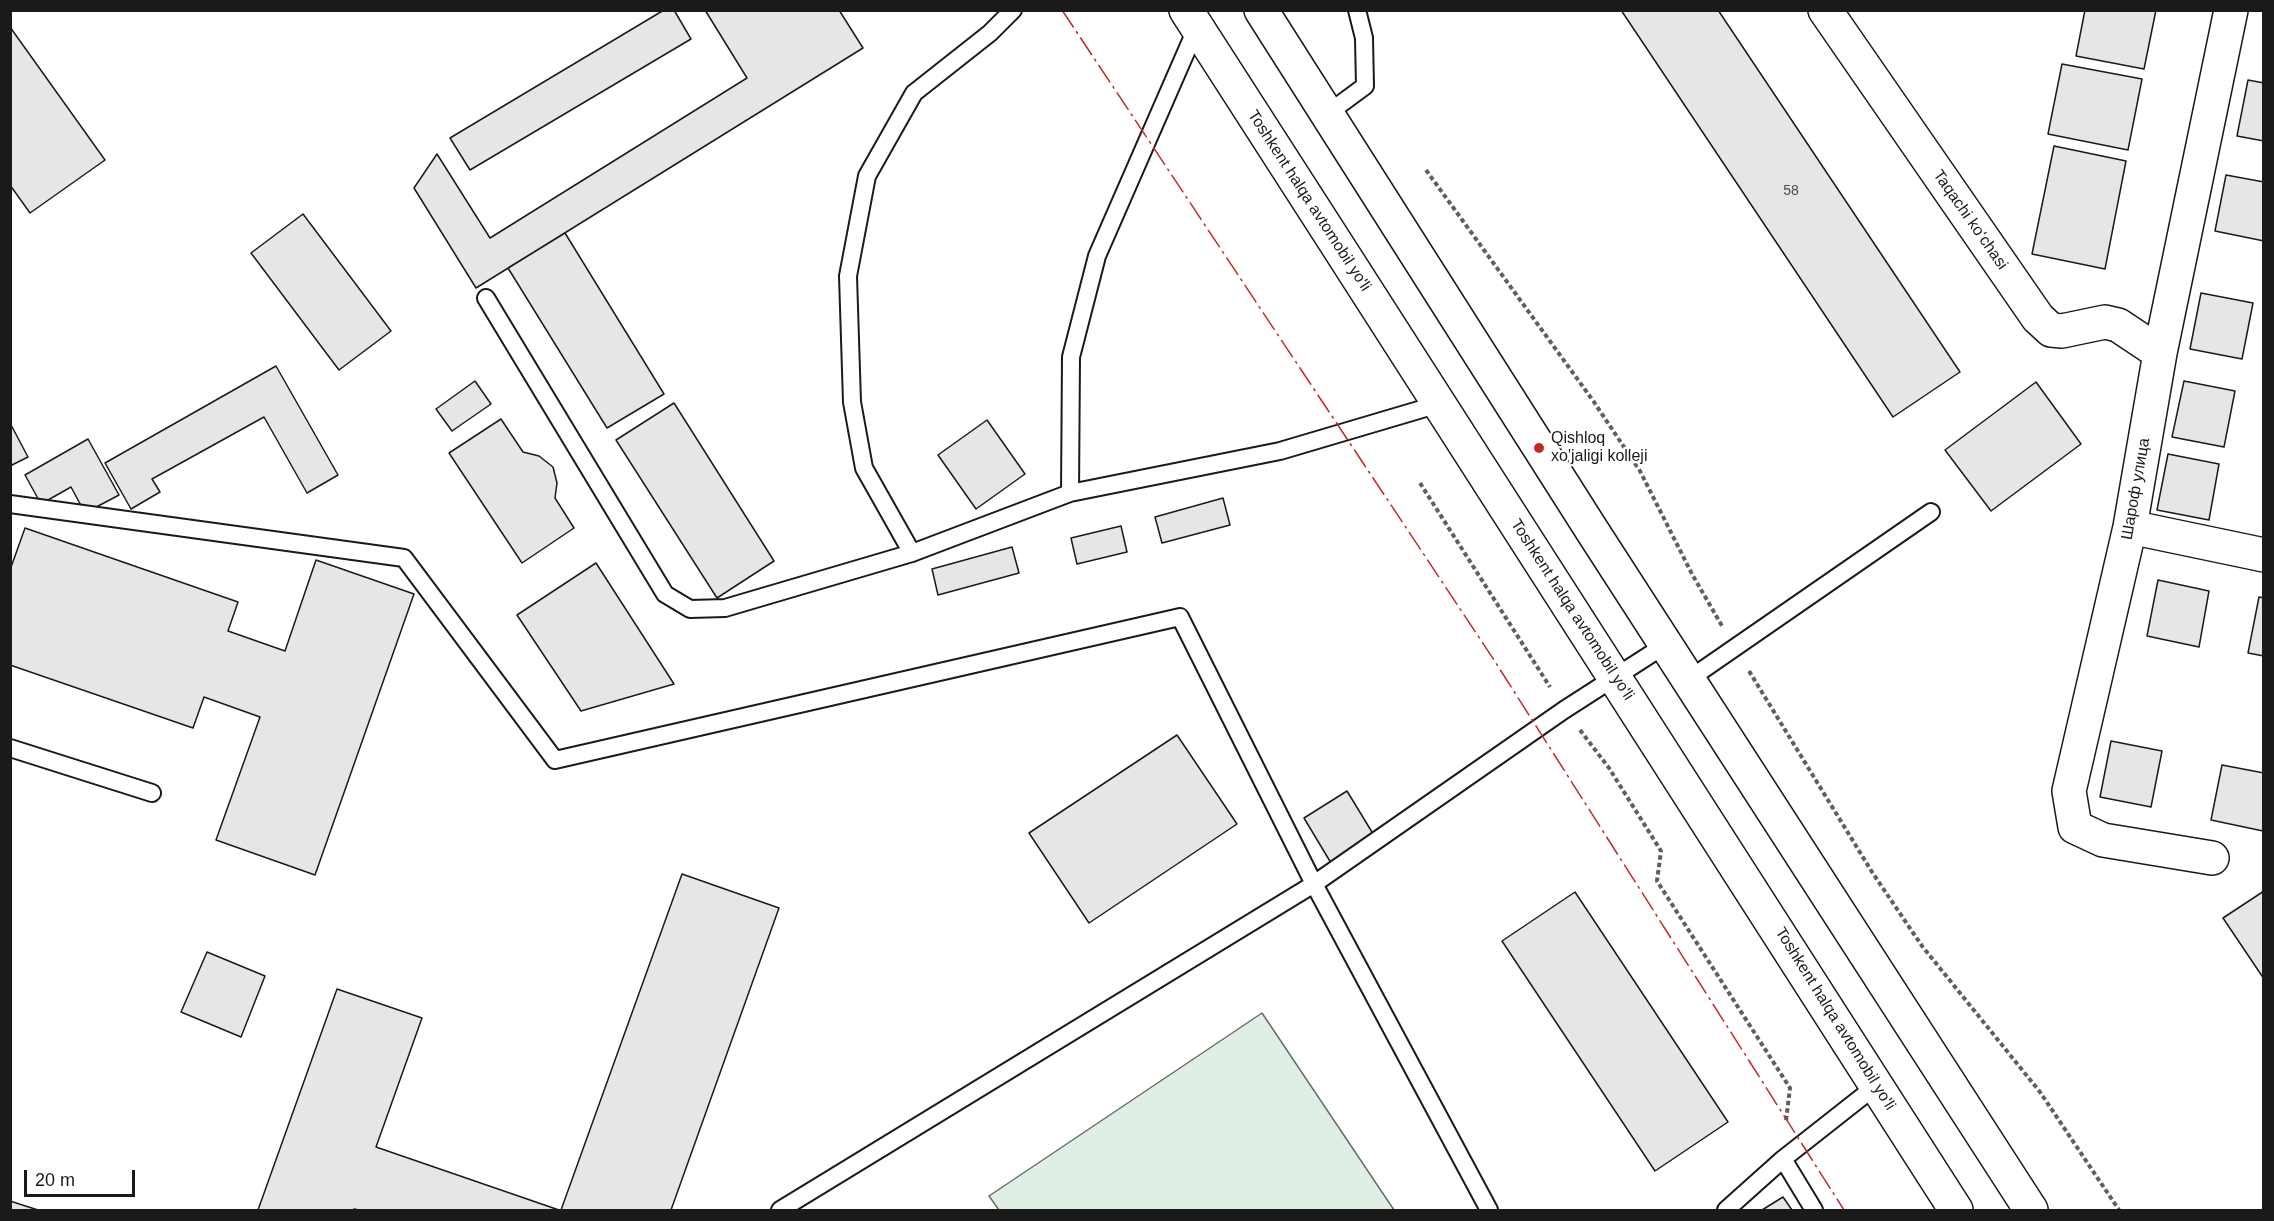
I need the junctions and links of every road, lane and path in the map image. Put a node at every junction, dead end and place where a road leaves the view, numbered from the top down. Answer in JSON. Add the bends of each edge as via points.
{"nodes":[{"id":1,"x":1012,"y":10,"type":"edge"},
{"id":2,"x":1261,"y":10,"type":"edge"},
{"id":3,"x":1357,"y":10,"type":"edge"},
{"id":4,"x":1825,"y":10,"type":"edge"},
{"id":5,"x":2231,"y":10,"type":"edge"},
{"id":6,"x":1192,"y":19,"type":"edge"},
{"id":7,"x":1327,"y":114,"type":"junction"},
{"id":8,"x":1426,"y":170,"type":"dead end"},
{"id":9,"x":486,"y":298,"type":"dead end"},
{"id":10,"x":2160,"y":353,"type":"junction"},
{"id":11,"x":1439,"y":404,"type":"junction"},
{"id":12,"x":1419,"y":483,"type":"dead end"},
{"id":13,"x":1070,"y":493,"type":"junction"},
{"id":14,"x":10,"y":504,"type":"edge"},
{"id":15,"x":1931,"y":512,"type":"dead end"},
{"id":16,"x":2130,"y":527,"type":"junction"},
{"id":17,"x":912,"y":553,"type":"junction"},
{"id":18,"x":2264,"y":555,"type":"edge"},
{"id":19,"x":1665,"y":645,"type":"junction"},
{"id":20,"x":1735,"y":648,"type":"junction"},
{"id":21,"x":1614,"y":677,"type":"junction"},
{"id":22,"x":1688,"y":680,"type":"junction"},
{"id":23,"x":1564,"y":710,"type":"junction"},
{"id":24,"x":10,"y":748,"type":"edge"},
{"id":25,"x":152,"y":793,"type":"dead end"},
{"id":26,"x":2212,"y":858,"type":"dead end"},
{"id":27,"x":1314,"y":884,"type":"junction"},
{"id":28,"x":1877,"y":1085,"type":"junction"},
{"id":29,"x":1783,"y":1160,"type":"junction"},
{"id":30,"x":780,"y":1210,"type":"edge"},
{"id":31,"x":1489,"y":1210,"type":"edge"},
{"id":32,"x":1726,"y":1210,"type":"edge"},
{"id":33,"x":1814,"y":1210,"type":"edge"},
{"id":34,"x":1956,"y":1210,"type":"edge"},
{"id":35,"x":2031,"y":1210,"type":"edge"},
{"id":36,"x":2118,"y":1210,"type":"edge"}],
"edges":[{"from":1,"to":17,"type":"lane","via":[[990,33],[914,93],[867,176],[848,276],[852,402],[864,468]]},
{"from":2,"to":7,"type":"main road"},
{"from":3,"to":7,"type":"lane","via":[[1364,38],[1365,86]]},
{"from":4,"to":10,"type":"main road","name":"Taqachi koʻchasi","via":[[2038,318],[2051,330],[2062,331],[2105,322]]},
{"from":5,"to":10,"type":"main road","name":"Шароф улица"},
{"from":6,"to":11,"type":"main road","name":"Toshkent halqa avtomobil yo'li"},
{"from":6,"to":13,"type":"lane","via":[[1097,256],[1071,357]]},
{"from":7,"to":19,"type":"main road"},
{"from":8,"to":20,"type":"path","via":[[1641,471],[1692,574]]},
{"from":9,"to":17,"type":"lane","via":[[666,594],[690,609],[725,608]]},
{"from":10,"to":16,"type":"main road","name":"Шароф улица"},
{"from":11,"to":13,"type":"lane","via":[[1280,451]]},
{"from":11,"to":21,"type":"main road","name":"Toshkent halqa avtomobil yo'li"},
{"from":12,"to":23,"type":"path"},
{"from":13,"to":17,"type":"lane"},
{"from":14,"to":27,"type":"lane","via":[[404,558],[555,760],[1180,617]]},
{"from":15,"to":20,"type":"lane"},
{"from":16,"to":18,"type":"main road"},
{"from":16,"to":26,"type":"main road","name":"Шароф улица","via":[[2069,791],[2075,827],[2103,840]]},
{"from":19,"to":21,"type":"lane"},
{"from":19,"to":22,"type":"main road"},
{"from":20,"to":22,"type":"lane"},
{"from":20,"to":36,"type":"path","via":[[1922,946],[2040,1092]]},
{"from":21,"to":23,"type":"lane"},
{"from":21,"to":28,"type":"main road","name":"Toshkent halqa avtomobil yo'li"},
{"from":22,"to":35,"type":"main road"},
{"from":23,"to":27,"type":"lane"},
{"from":23,"to":29,"type":"path","via":[[1609,768],[1661,851],[1658,881],[1790,1088]]},
{"from":24,"to":25,"type":"lane"},
{"from":27,"to":30,"type":"lane"},
{"from":27,"to":31,"type":"lane"},
{"from":28,"to":29,"type":"lane"},
{"from":28,"to":34,"type":"main road","name":"Toshkent halqa avtomobil yo'li"},
{"from":29,"to":32,"type":"lane"},
{"from":29,"to":33,"type":"lane"}]}
